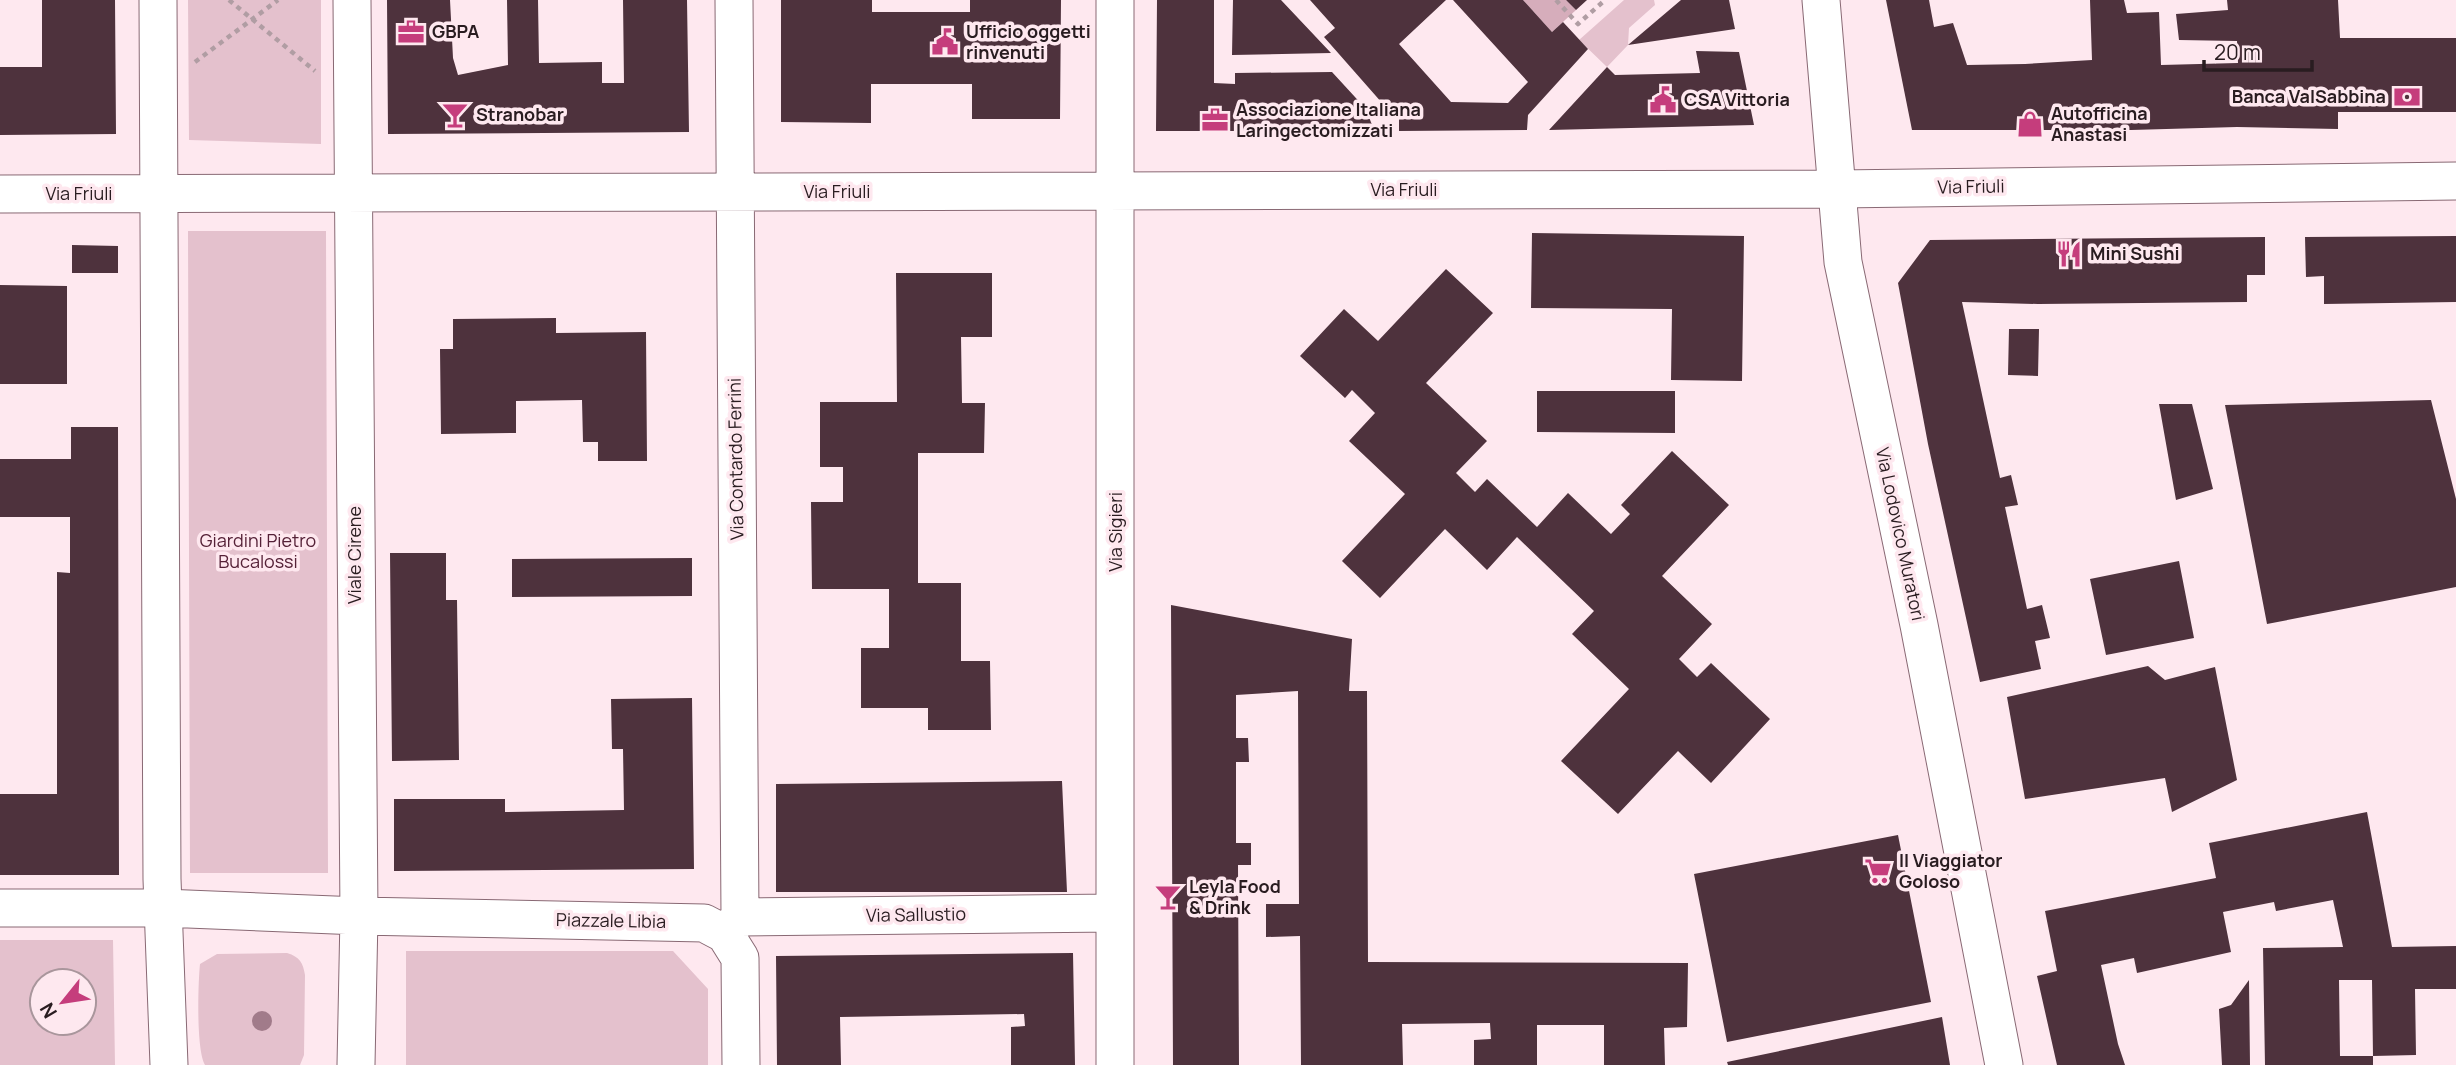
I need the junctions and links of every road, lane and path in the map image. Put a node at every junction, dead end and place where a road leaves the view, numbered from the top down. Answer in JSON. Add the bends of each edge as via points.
{"nodes":[{"id":1,"x":158,"y":0,"type":"edge"},
{"id":2,"x":229,"y":0,"type":"edge"},
{"id":3,"x":278,"y":0,"type":"edge"},
{"id":4,"x":352,"y":0,"type":"edge"},
{"id":5,"x":734,"y":0,"type":"edge"},
{"id":6,"x":1115,"y":0,"type":"edge"},
{"id":7,"x":1556,"y":0,"type":"edge"},
{"id":8,"x":1605,"y":0,"type":"edge"},
{"id":9,"x":1821,"y":0,"type":"edge"},
{"id":10,"x":252,"y":19,"type":"junction"},
{"id":11,"x":188,"y":67,"type":"dead end"},
{"id":12,"x":321,"y":76,"type":"dead end"},
{"id":13,"x":2456,"y":181,"type":"edge"},
{"id":14,"x":1837,"y":189,"type":"junction"},
{"id":15,"x":1116,"y":191,"type":"junction"},
{"id":16,"x":733,"y":192,"type":"junction"},
{"id":17,"x":353,"y":193,"type":"junction"},
{"id":18,"x":0,"y":194,"type":"edge"},
{"id":19,"x":159,"y":194,"type":"junction"},
{"id":20,"x":0,"y":908,"type":"edge"},
{"id":21,"x":163,"y":908,"type":"junction"},
{"id":22,"x":1114,"y":913,"type":"junction"},
{"id":23,"x":359,"y":916,"type":"junction"},
{"id":24,"x":733,"y":925,"type":"junction"},
{"id":25,"x":169,"y":1065,"type":"edge"},
{"id":26,"x":356,"y":1065,"type":"edge"},
{"id":27,"x":741,"y":1065,"type":"edge"},
{"id":28,"x":1115,"y":1065,"type":"edge"},
{"id":29,"x":2004,"y":1065,"type":"edge"}],
"edges":[{"from":1,"to":19,"type":"street"},
{"from":2,"to":10,"type":"path"},
{"from":3,"to":10,"type":"path"},
{"from":4,"to":17,"type":"street","name":"Viale Cirene"},
{"from":5,"to":16,"type":"street","name":"Via Contardo Ferrini"},
{"from":6,"to":15,"type":"street","name":"Via Sigieri"},
{"from":7,"to":8,"type":"path","via":[[1578,24]]},
{"from":9,"to":14,"type":"street","name":"Via Lodovico Muratori"},
{"from":10,"to":11,"type":"path"},
{"from":10,"to":12,"type":"path"},
{"from":13,"to":14,"type":"street","name":"Via Friuli"},
{"from":14,"to":15,"type":"street","name":"Via Friuli"},
{"from":14,"to":29,"type":"street","name":"Via Lodovico Muratori","via":[[1843,262]]},
{"from":15,"to":16,"type":"street","name":"Via Friuli"},
{"from":15,"to":22,"type":"street","name":"Via Sigieri"},
{"from":16,"to":17,"type":"street","name":"Via Friuli"},
{"from":16,"to":24,"type":"street","name":"Via Contardo Ferrini"},
{"from":17,"to":19,"type":"street"},
{"from":17,"to":23,"type":"street","name":"Viale Cirene"},
{"from":18,"to":19,"type":"street","name":"Via Friuli"},
{"from":19,"to":21,"type":"street"},
{"from":20,"to":21,"type":"street","name":"Piazzale Libia"},
{"from":21,"to":23,"type":"street","name":"Piazzale Libia"},
{"from":21,"to":25,"type":"street"},
{"from":22,"to":24,"type":"street","name":"Via Sallustio"},
{"from":22,"to":28,"type":"street","name":"Via Sigieri"},
{"from":23,"to":24,"type":"street","name":"Piazzale Libia"},
{"from":23,"to":26,"type":"street"},
{"from":24,"to":27,"type":"street","via":[[740,958]]}]}
